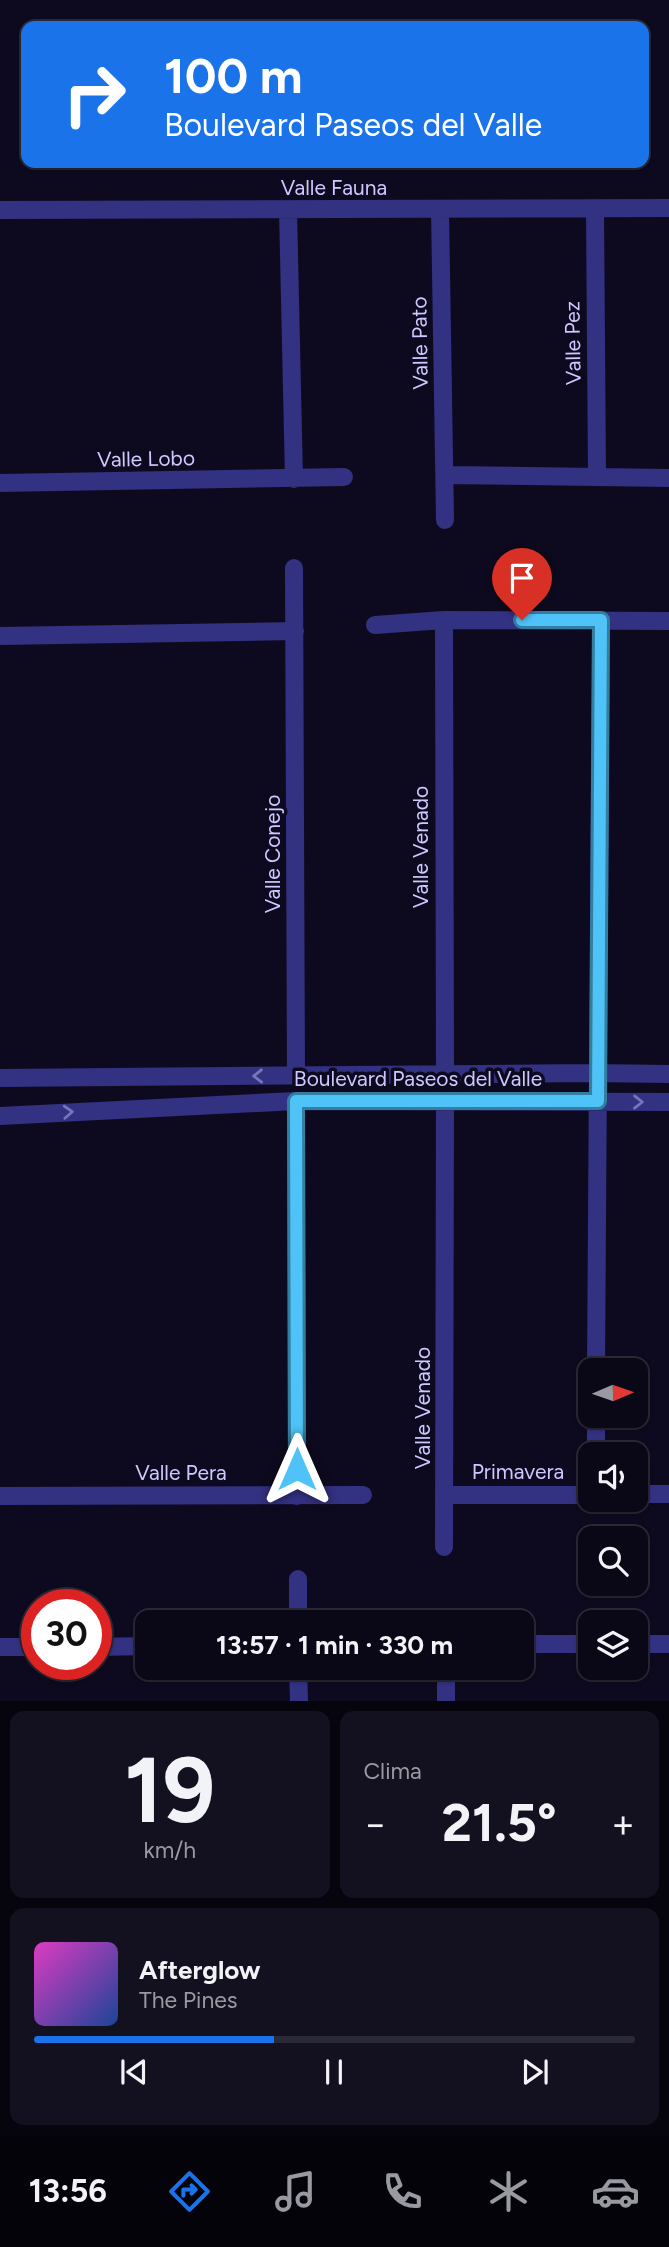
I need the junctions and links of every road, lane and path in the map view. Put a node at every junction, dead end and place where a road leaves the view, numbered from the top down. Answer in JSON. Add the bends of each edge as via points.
{"nodes":[{"id":1,"x":669,"y":208,"type":"edge"},
{"id":2,"x":594,"y":209,"type":"junction"},
{"id":3,"x":0,"y":210,"type":"edge"},
{"id":4,"x":288,"y":210,"type":"junction"},
{"id":5,"x":440,"y":210,"type":"junction"},
{"id":6,"x":445,"y":475,"type":"junction"},
{"id":7,"x":344,"y":477,"type":"dead end"},
{"id":8,"x":597,"y":477,"type":"junction"},
{"id":9,"x":669,"y":478,"type":"edge"},
{"id":10,"x":294,"y":479,"type":"junction"},
{"id":11,"x":0,"y":483,"type":"edge"},
{"id":12,"x":445,"y":520,"type":"dead end"},
{"id":13,"x":294,"y":568,"type":"dead end"},
{"id":14,"x":444,"y":620,"type":"junction"},
{"id":15,"x":601,"y":620,"type":"junction"},
{"id":16,"x":669,"y":621,"type":"edge"},
{"id":17,"x":375,"y":625,"type":"dead end"},
{"id":18,"x":295,"y":631,"type":"junction"},
{"id":19,"x":0,"y":636,"type":"edge"},
{"id":20,"x":598,"y":1073,"type":"junction"},
{"id":21,"x":444,"y":1074,"type":"junction"},
{"id":22,"x":669,"y":1074,"type":"edge"},
{"id":23,"x":296,"y":1075,"type":"junction"},
{"id":24,"x":0,"y":1078,"type":"edge"},
{"id":25,"x":296,"y":1101,"type":"junction"},
{"id":26,"x":445,"y":1101,"type":"junction"},
{"id":27,"x":598,"y":1101,"type":"junction"},
{"id":28,"x":669,"y":1102,"type":"edge"},
{"id":29,"x":0,"y":1116,"type":"edge"},
{"id":30,"x":596,"y":1358,"type":"edge"},
{"id":31,"x":578,"y":1494,"type":"edge"},
{"id":32,"x":648,"y":1494,"type":"edge"},
{"id":33,"x":669,"y":1494,"type":"edge"},
{"id":34,"x":363,"y":1495,"type":"dead end"},
{"id":35,"x":446,"y":1495,"type":"junction"},
{"id":36,"x":0,"y":1496,"type":"edge"},
{"id":37,"x":298,"y":1496,"type":"junction"},
{"id":38,"x":444,"y":1547,"type":"dead end"},
{"id":39,"x":298,"y":1579,"type":"dead end"},
{"id":40,"x":298,"y":1610,"type":"edge"},
{"id":41,"x":534,"y":1644,"type":"edge"},
{"id":42,"x":578,"y":1644,"type":"edge"},
{"id":43,"x":648,"y":1644,"type":"edge"},
{"id":44,"x":669,"y":1644,"type":"edge"},
{"id":45,"x":135,"y":1646,"type":"edge"},
{"id":46,"x":0,"y":1647,"type":"edge"},
{"id":47,"x":21,"y":1647,"type":"edge"},
{"id":48,"x":112,"y":1647,"type":"edge"},
{"id":49,"x":298,"y":1680,"type":"edge"},
{"id":50,"x":446,"y":1680,"type":"edge"},
{"id":51,"x":299,"y":1701,"type":"edge"},
{"id":52,"x":446,"y":1701,"type":"edge"}],
"edges":[{"from":1,"to":2,"type":"street","name":"Valle Fauna"},
{"from":2,"to":5,"type":"street","name":"Valle Fauna"},
{"from":2,"to":8,"type":"street","name":"Valle Pez"},
{"from":3,"to":4,"type":"street","name":"Valle Fauna"},
{"from":4,"to":5,"type":"street","name":"Valle Fauna"},
{"from":4,"to":10,"type":"street"},
{"from":5,"to":6,"type":"street","name":"Valle Pato"},
{"from":6,"to":8,"type":"street"},
{"from":6,"to":12,"type":"street","name":"Valle Pato"},
{"from":7,"to":10,"type":"street","name":"Valle Lobo"},
{"from":8,"to":9,"type":"street"},
{"from":10,"to":11,"type":"street","name":"Valle Lobo"},
{"from":13,"to":18,"type":"street","name":"Valle Conejo"},
{"from":14,"to":15,"type":"street"},
{"from":14,"to":17,"type":"street"},
{"from":14,"to":21,"type":"street","name":"Valle Venado"},
{"from":15,"to":16,"type":"street"},
{"from":15,"to":20,"type":"street"},
{"from":18,"to":19,"type":"street"},
{"from":18,"to":23,"type":"street","name":"Valle Conejo"},
{"from":20,"to":21,"type":"street","name":"Boulevard Paseos del Valle"},
{"from":20,"to":22,"type":"street","name":"Boulevard Paseos del Valle"},
{"from":20,"to":27,"type":"street"},
{"from":21,"to":23,"type":"street","name":"Boulevard Paseos del Valle"},
{"from":23,"to":24,"type":"street","name":"Boulevard Paseos del Valle","one_way":true},
{"from":25,"to":26,"type":"street","name":"Boulevard Paseos del Valle"},
{"from":29,"to":25,"type":"street","name":"Boulevard Paseos del Valle","one_way":true},
{"from":25,"to":37,"type":"street"},
{"from":26,"to":27,"type":"street","name":"Boulevard Paseos del Valle"},
{"from":26,"to":35,"type":"street","name":"Valle Venado"},
{"from":27,"to":28,"type":"street","name":"Boulevard Paseos del Valle","one_way":true},
{"from":27,"to":30,"type":"street"},
{"from":31,"to":35,"type":"street","name":"Primavera"},
{"from":32,"to":33,"type":"street"},
{"from":34,"to":37,"type":"street","name":"Valle Pera"},
{"from":35,"to":38,"type":"street","name":"Valle Venado"},
{"from":36,"to":37,"type":"street","name":"Valle Pera"},
{"from":39,"to":40,"type":"street"},
{"from":41,"to":42,"type":"street"},
{"from":43,"to":44,"type":"street"},
{"from":45,"to":48,"type":"street"},
{"from":46,"to":47,"type":"street"},
{"from":49,"to":51,"type":"street"},
{"from":50,"to":52,"type":"street"}]}
